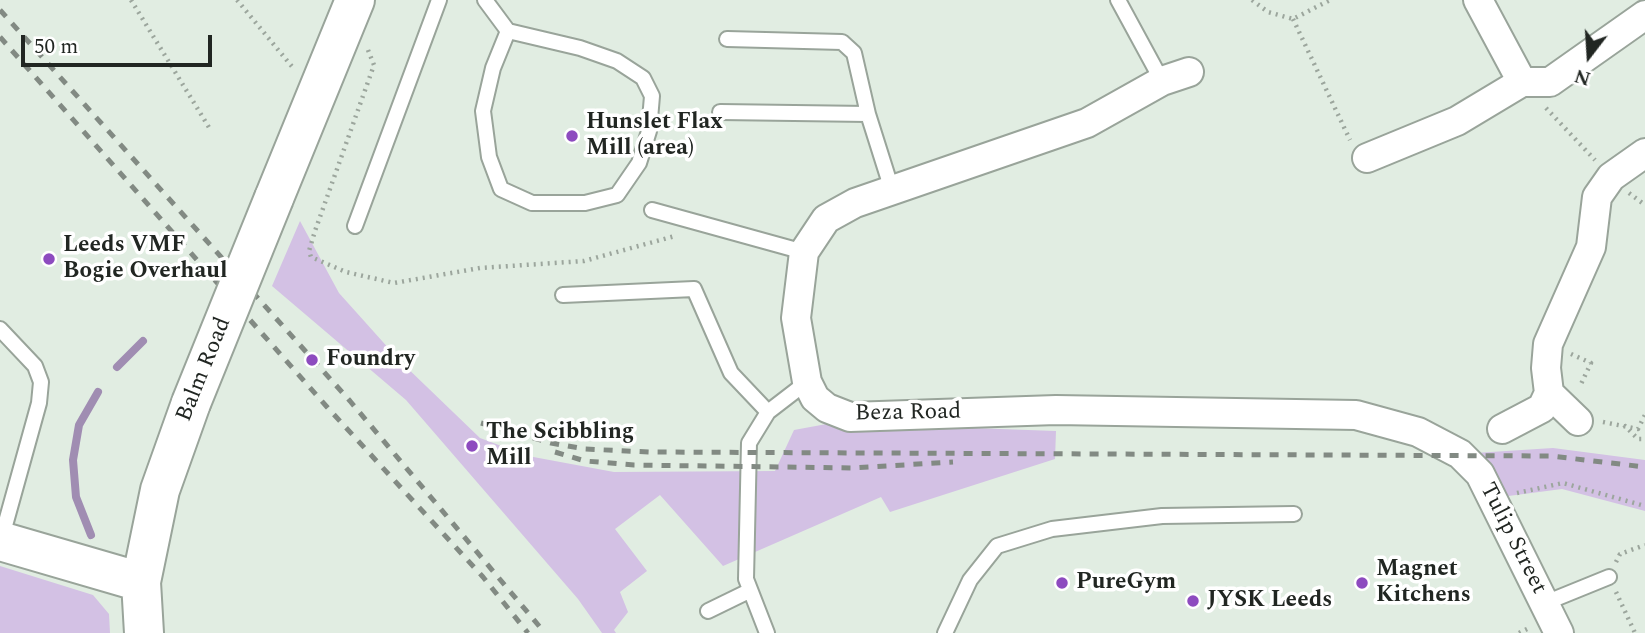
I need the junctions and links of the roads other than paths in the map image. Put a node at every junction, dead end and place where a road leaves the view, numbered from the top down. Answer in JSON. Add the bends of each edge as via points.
{"nodes":[{"id":1,"x":439,"y":0,"type":"edge"},
{"id":2,"x":485,"y":0,"type":"edge"},
{"id":3,"x":1118,"y":0,"type":"edge"},
{"id":4,"x":1478,"y":0,"type":"edge"},
{"id":5,"x":351,"y":10,"type":"edge"},
{"id":6,"x":1645,"y":15,"type":"edge"},
{"id":7,"x":508,"y":31,"type":"junction"},
{"id":8,"x":727,"y":39,"type":"dead end"},
{"id":9,"x":1189,"y":72,"type":"dead end"},
{"id":10,"x":1162,"y":81,"type":"junction"},
{"id":11,"x":1522,"y":82,"type":"junction"},
{"id":12,"x":720,"y":112,"type":"dead end"},
{"id":13,"x":868,"y":114,"type":"junction"},
{"id":14,"x":1645,"y":153,"type":"edge"},
{"id":15,"x":1367,"y":158,"type":"road end"},
{"id":16,"x":892,"y":190,"type":"junction"},
{"id":17,"x":652,"y":210,"type":"dead end"},
{"id":18,"x":355,"y":226,"type":"dead end"},
{"id":19,"x":804,"y":252,"type":"junction"},
{"id":20,"x":563,"y":295,"type":"dead end"},
{"id":21,"x":0,"y":329,"type":"edge"},
{"id":22,"x":807,"y":382,"type":"junction"},
{"id":23,"x":1549,"y":393,"type":"junction"},
{"id":24,"x":768,"y":412,"type":"junction"},
{"id":25,"x":1578,"y":421,"type":"road end"},
{"id":26,"x":1502,"y":429,"type":"dead end"},
{"id":27,"x":1418,"y":432,"type":"joint"},
{"id":28,"x":1294,"y":514,"type":"dead end"},
{"id":29,"x":0,"y":541,"type":"edge"},
{"id":30,"x":1609,"y":577,"type":"dead end"},
{"id":31,"x":141,"y":582,"type":"junction"},
{"id":32,"x":749,"y":591,"type":"junction"},
{"id":33,"x":1545,"y":603,"type":"junction"},
{"id":34,"x":708,"y":611,"type":"dead end"},
{"id":35,"x":765,"y":629,"type":"edge"},
{"id":36,"x":144,"y":633,"type":"edge"},
{"id":37,"x":749,"y":633,"type":"edge"},
{"id":38,"x":945,"y":633,"type":"edge"},
{"id":39,"x":1559,"y":633,"type":"edge"}],
"edges":[{"from":1,"to":18,"type":"lane"},
{"from":2,"to":7,"type":"lane"},
{"from":3,"to":10,"type":"lane"},
{"from":4,"to":11,"type":"street"},
{"from":5,"to":31,"type":"street","name":"Balm Road","bridge":true,"via":[[191,403],[160,490]]},
{"from":6,"to":11,"type":"street","via":[[1550,82]]},
{"from":7,"to":7,"type":"lane","via":[[580,48],[617,61],[643,78],[652,96],[649,131],[639,163],[617,195],[585,203],[532,203],[500,189],[489,157],[483,111]]},
{"from":8,"to":13,"type":"lane","via":[[842,42],[854,53]]},
{"from":9,"to":10,"type":"street","name":"Beza Road"},
{"from":10,"to":16,"type":"street","name":"Beza Road","via":[[1087,123]]},
{"from":11,"to":15,"type":"street","via":[[1457,121]]},
{"from":12,"to":13,"type":"lane"},
{"from":13,"to":16,"type":"lane"},
{"from":14,"to":23,"type":"street","via":[[1611,177],[1597,197],[1591,247],[1548,344]]},
{"from":16,"to":19,"type":"street","name":"Beza Road","via":[[855,202],[826,219]]},
{"from":17,"to":19,"type":"lane"},
{"from":19,"to":22,"type":"street","name":"Beza Road","via":[[796,318]]},
{"from":20,"to":24,"type":"lane","via":[[694,289],[731,373]]},
{"from":21,"to":29,"type":"lane","via":[[35,366],[41,382]]},
{"from":22,"to":24,"type":"lane"},
{"from":22,"to":27,"type":"street","name":"Beza Road","via":[[827,408],[850,417],[1056,410],[1356,415]]},
{"from":23,"to":25,"type":"street"},
{"from":23,"to":26,"type":"street","via":[[1542,408]]},
{"from":24,"to":32,"type":"lane","via":[[749,443],[744,559]]},
{"from":27,"to":33,"type":"street","name":"Tulip Street","via":[[1460,454],[1480,474]]},
{"from":28,"to":38,"type":"lane","via":[[1162,516],[1052,529],[997,546],[970,580]]},
{"from":29,"to":31,"type":"street"},
{"from":30,"to":33,"type":"lane"},
{"from":31,"to":36,"type":"street","name":"Balm Road"},
{"from":32,"to":34,"type":"lane"},
{"from":32,"to":35,"type":"lane"},
{"from":33,"to":39,"type":"street","name":"Tulip Street"},
{"from":35,"to":37,"type":"lane"}]}
